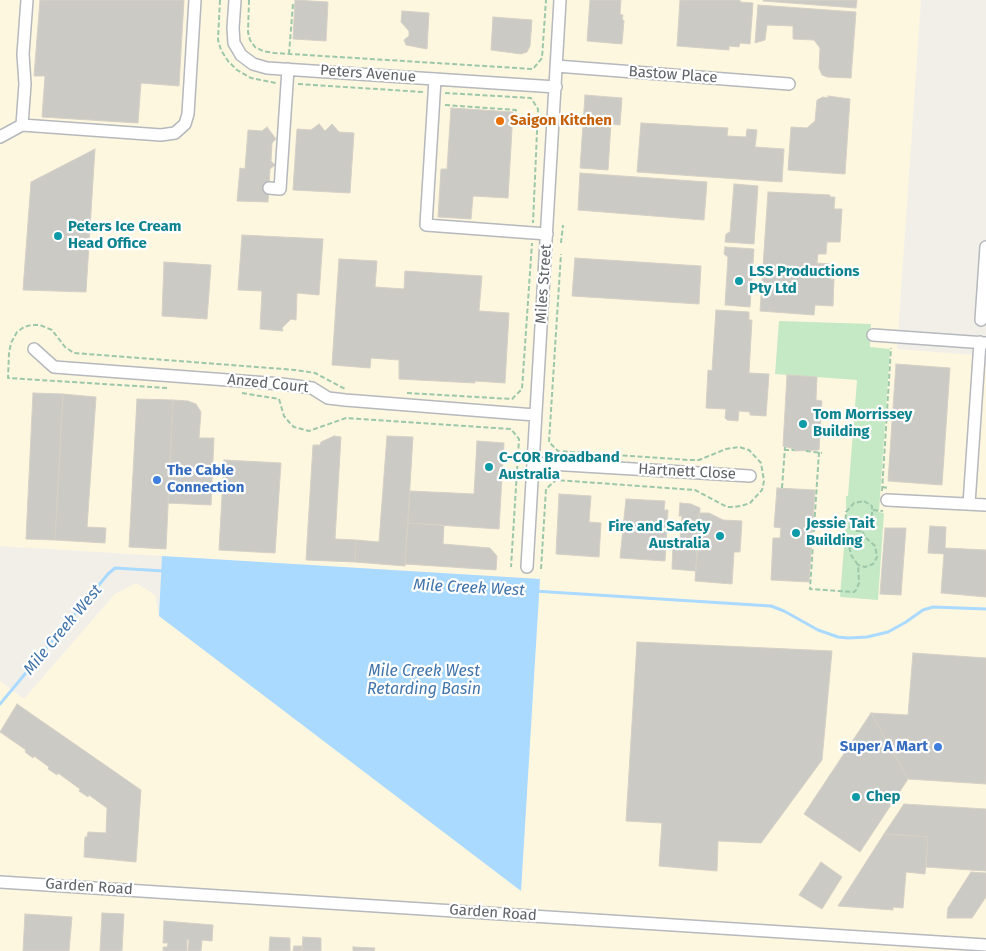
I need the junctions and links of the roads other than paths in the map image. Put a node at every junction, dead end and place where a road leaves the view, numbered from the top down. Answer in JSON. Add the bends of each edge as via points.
{"nodes":[{"id":1,"x":27,"y":0,"type":"edge"},
{"id":2,"x":195,"y":0,"type":"edge"},
{"id":3,"x":234,"y":0,"type":"edge"},
{"id":4,"x":560,"y":0,"type":"edge"},
{"id":5,"x":556,"y":66,"type":"junction"},
{"id":6,"x":288,"y":69,"type":"junction"},
{"id":7,"x":435,"y":79,"type":"junction"},
{"id":8,"x":789,"y":84,"type":"dead end"},
{"id":9,"x":556,"y":87,"type":"junction"},
{"id":10,"x":22,"y":125,"type":"junction"},
{"id":11,"x":1,"y":136,"type":"edge"},
{"id":12,"x":269,"y":188,"type":"dead end"},
{"id":13,"x":547,"y":234,"type":"junction"},
{"id":14,"x":986,"y":247,"type":"edge"},
{"id":15,"x":981,"y":320,"type":"dead end"},
{"id":16,"x":873,"y":335,"type":"dead end"},
{"id":17,"x":983,"y":343,"type":"edge"},
{"id":18,"x":34,"y":348,"type":"dead end"},
{"id":19,"x":536,"y":415,"type":"junction"},
{"id":20,"x":533,"y":464,"type":"junction"},
{"id":21,"x":750,"y":476,"type":"dead end"},
{"id":22,"x":886,"y":498,"type":"road end"},
{"id":23,"x":969,"y":504,"type":"junction"},
{"id":24,"x":986,"y":505,"type":"edge"},
{"id":25,"x":527,"y":567,"type":"dead end"},
{"id":26,"x":0,"y":882,"type":"edge"},
{"id":27,"x":986,"y":945,"type":"edge"}],
"edges":[{"from":1,"to":10,"type":"street"},
{"from":2,"to":10,"type":"street","via":[[188,114],[185,124],[175,132],[161,134]]},
{"from":3,"to":6,"type":"street","name":"Peters Avenue","via":[[234,43],[241,55],[253,64]]},
{"from":4,"to":5,"type":"street","name":"Miles Street"},
{"from":5,"to":8,"type":"street","name":"Bastow Place"},
{"from":5,"to":9,"type":"street","name":"Miles Street"},
{"from":6,"to":7,"type":"street","name":"Peters Avenue"},
{"from":6,"to":12,"type":"street","via":[[280,189]]},
{"from":7,"to":9,"type":"street","name":"Peters Avenue"},
{"from":7,"to":13,"type":"street","via":[[426,226]]},
{"from":9,"to":13,"type":"street","name":"Miles Street"},
{"from":10,"to":11,"type":"street"},
{"from":13,"to":19,"type":"street","name":"Miles Street"},
{"from":14,"to":15,"type":"street"},
{"from":16,"to":17,"type":"street"},
{"from":17,"to":23,"type":"street"},
{"from":18,"to":19,"type":"street","name":"Anzed Court","via":[[54,367],[281,384],[312,388],[328,398]]},
{"from":19,"to":20,"type":"street","name":"Miles Street"},
{"from":20,"to":21,"type":"street","name":"Hartnett Close"},
{"from":20,"to":25,"type":"street","name":"Miles Street"},
{"from":22,"to":23,"type":"street"},
{"from":23,"to":24,"type":"street"},
{"from":26,"to":27,"type":"street","name":"Garden Road"}]}
